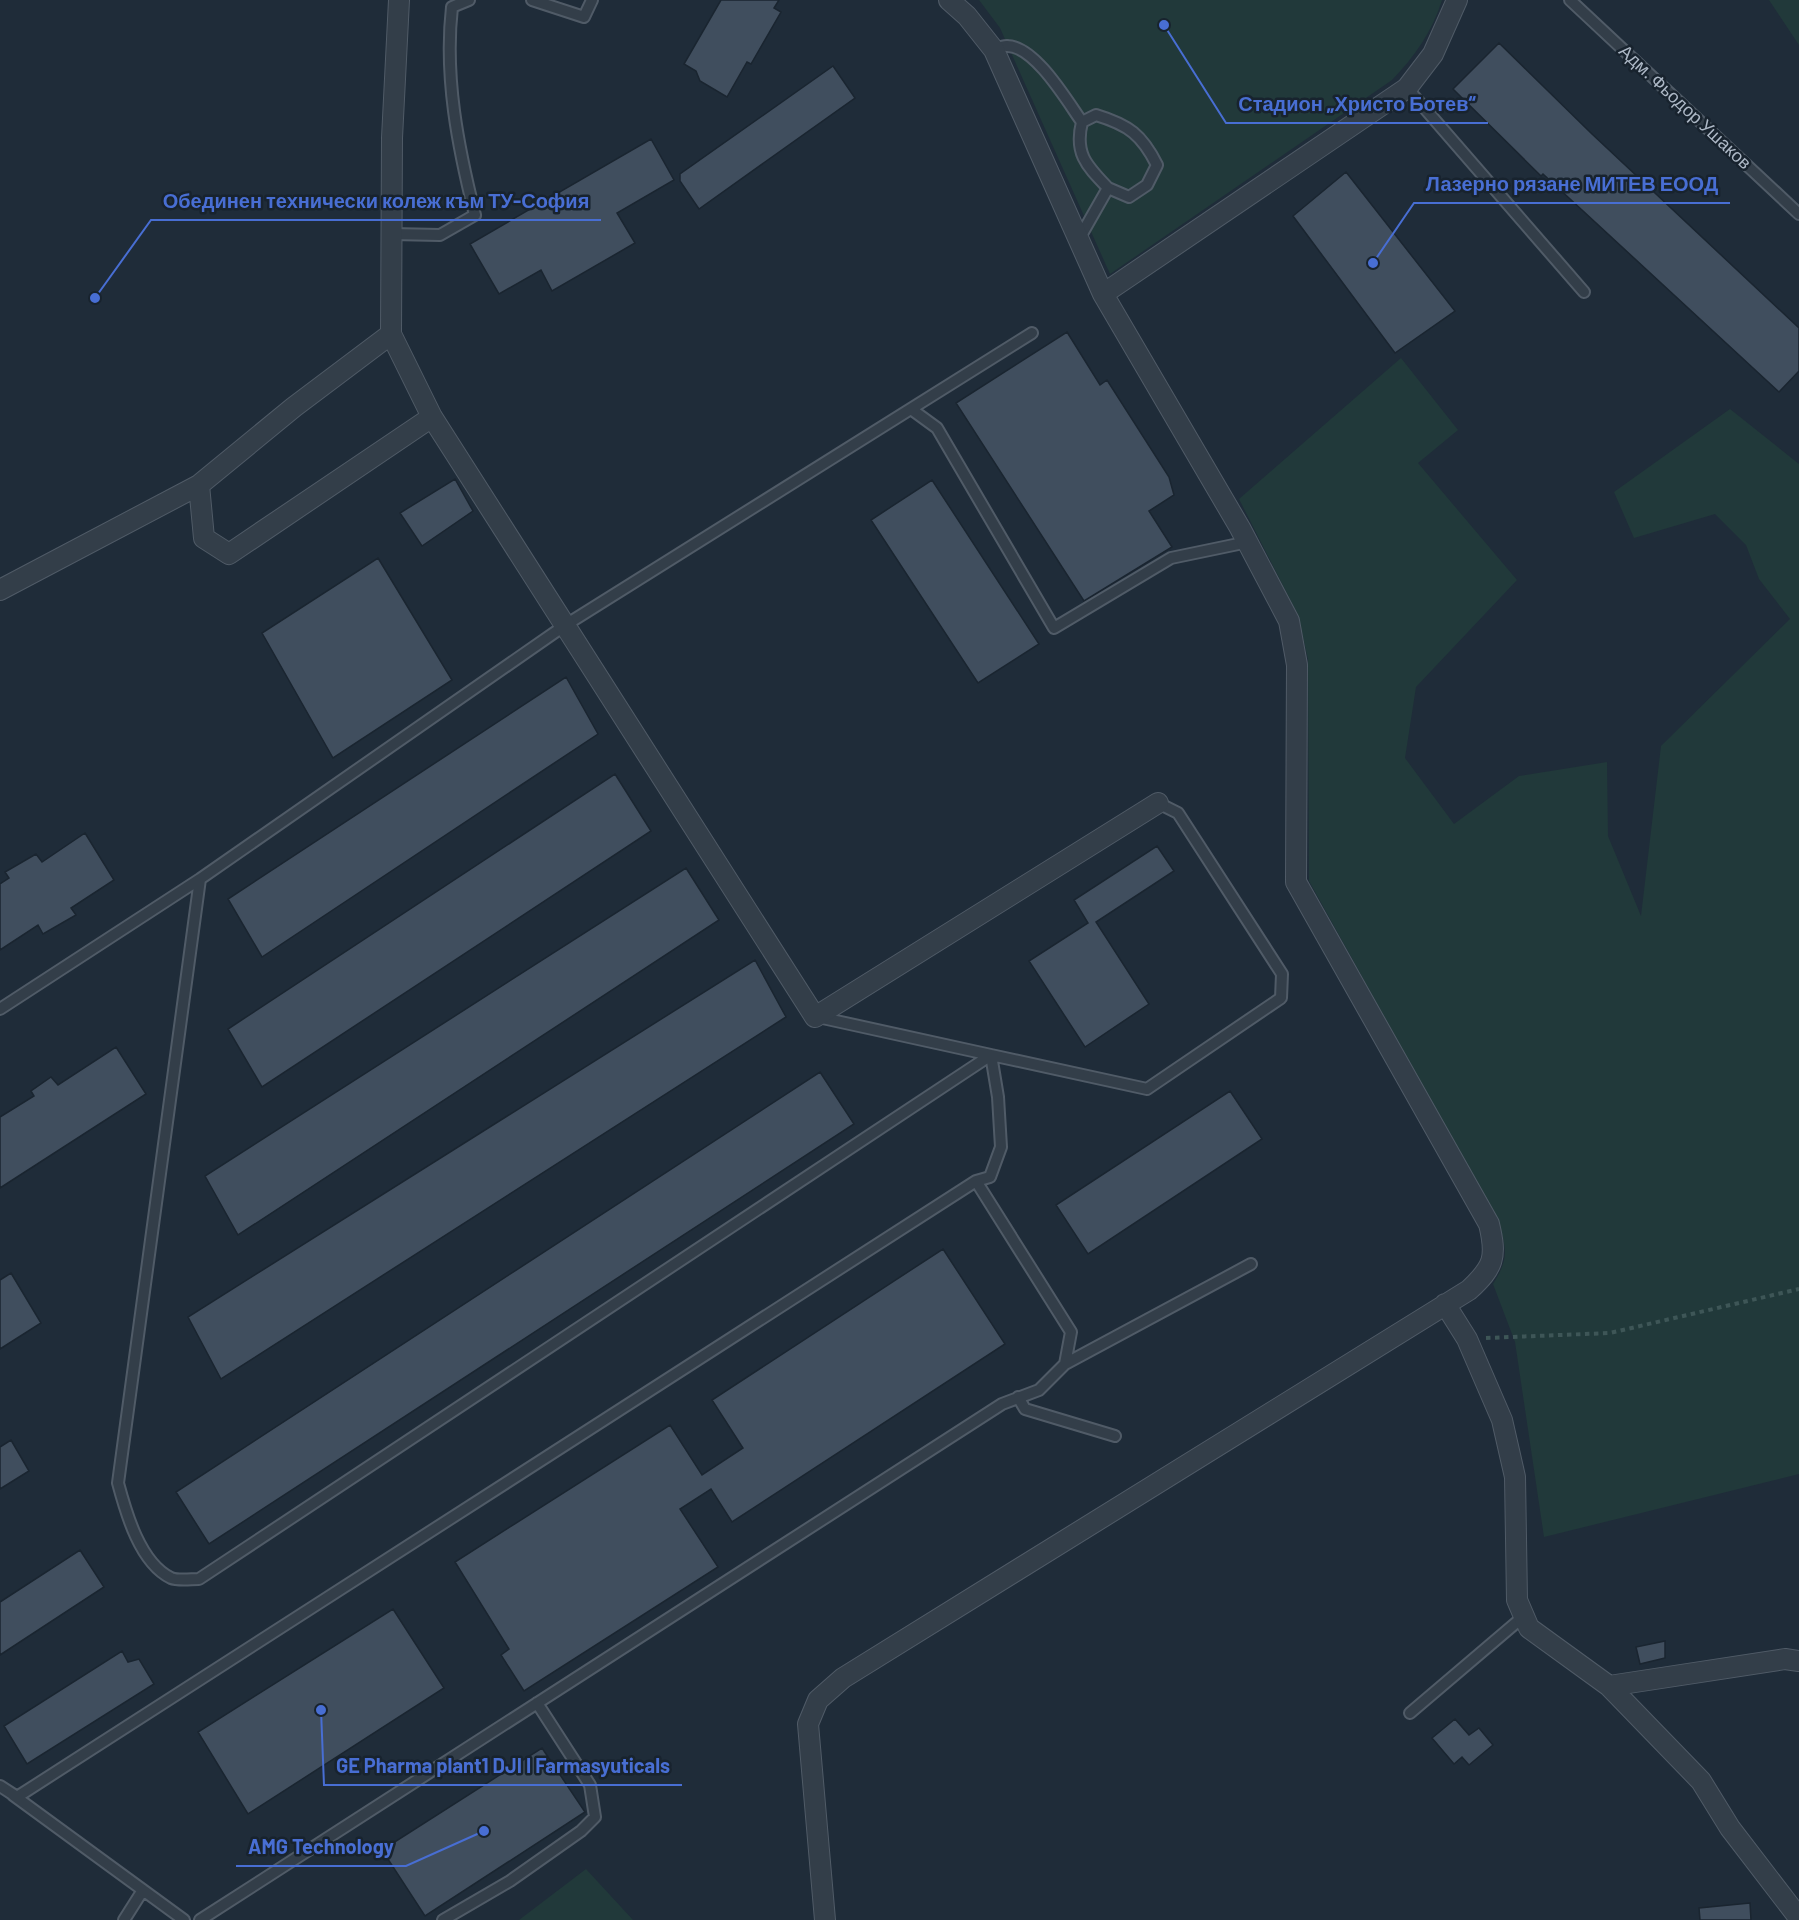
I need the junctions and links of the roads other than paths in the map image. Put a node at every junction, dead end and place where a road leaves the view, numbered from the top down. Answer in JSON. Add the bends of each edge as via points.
{"nodes":[{"id":1,"x":399,"y":0,"type":"edge"},
{"id":2,"x":469,"y":0,"type":"edge"},
{"id":3,"x":532,"y":0,"type":"edge"},
{"id":4,"x":592,"y":0,"type":"edge"},
{"id":5,"x":949,"y":0,"type":"edge"},
{"id":6,"x":1457,"y":0,"type":"edge"},
{"id":7,"x":1570,"y":0,"type":"edge"},
{"id":8,"x":994,"y":50,"type":"junction"},
{"id":9,"x":1407,"y":88,"type":"junction"},
{"id":10,"x":1082,"y":122,"type":"junction"},
{"id":11,"x":1108,"y":188,"type":"junction"},
{"id":12,"x":1799,"y":214,"type":"edge"},
{"id":13,"x":392,"y":234,"type":"junction"},
{"id":14,"x":1079,"y":239,"type":"junction"},
{"id":15,"x":1584,"y":292,"type":"dead end"},
{"id":16,"x":1103,"y":294,"type":"junction"},
{"id":17,"x":1032,"y":333,"type":"dead end"},
{"id":18,"x":391,"y":334,"type":"junction"},
{"id":19,"x":911,"y":409,"type":"junction"},
{"id":20,"x":432,"y":417,"type":"junction"},
{"id":21,"x":199,"y":485,"type":"junction"},
{"id":22,"x":1248,"y":542,"type":"junction"},
{"id":23,"x":0,"y":590,"type":"edge"},
{"id":24,"x":564,"y":626,"type":"junction"},
{"id":25,"x":1158,"y":803,"type":"joint"},
{"id":26,"x":200,"y":879,"type":"junction"},
{"id":27,"x":0,"y":1009,"type":"edge"},
{"id":28,"x":815,"y":1017,"type":"junction"},
{"id":29,"x":991,"y":1055,"type":"junction"},
{"id":30,"x":975,"y":1181,"type":"junction"},
{"id":31,"x":1251,"y":1264,"type":"dead end"},
{"id":32,"x":1445,"y":1304,"type":"junction"},
{"id":33,"x":1065,"y":1364,"type":"junction"},
{"id":34,"x":1018,"y":1397,"type":"junction"},
{"id":35,"x":1115,"y":1436,"type":"dead end"},
{"id":36,"x":1524,"y":1616,"type":"junction"},
{"id":37,"x":1799,"y":1661,"type":"edge"},
{"id":38,"x":1609,"y":1686,"type":"junction"},
{"id":39,"x":537,"y":1703,"type":"junction"},
{"id":40,"x":1410,"y":1713,"type":"dead end"},
{"id":41,"x":2,"y":1787,"type":"edge"},
{"id":42,"x":143,"y":1890,"type":"junction"},
{"id":43,"x":1799,"y":1918,"type":"edge"},
{"id":44,"x":124,"y":1920,"type":"edge"},
{"id":45,"x":184,"y":1920,"type":"edge"},
{"id":46,"x":200,"y":1920,"type":"edge"},
{"id":47,"x":443,"y":1920,"type":"edge"},
{"id":48,"x":825,"y":1920,"type":"edge"}],
"edges":[{"from":1,"to":13,"type":"street"},
{"from":2,"to":13,"type":"lane","via":[[452,7],[448,45],[454,110],[475,215],[440,235]]},
{"from":3,"to":4,"type":"lane","via":[[584,17]]},
{"from":5,"to":8,"type":"street","via":[[967,15]]},
{"from":6,"to":9,"type":"street","via":[[1433,54]]},
{"from":7,"to":12,"type":"lane","name":"Адм. Фьодор Ушаков"},
{"from":8,"to":10,"type":"lane","via":[[1008,45],[1029,54]]},
{"from":8,"to":14,"type":"street"},
{"from":9,"to":15,"type":"lane"},
{"from":9,"to":16,"type":"street"},
{"from":10,"to":11,"type":"lane","via":[[1078,141],[1089,167]]},
{"from":10,"to":11,"type":"lane","via":[[1096,115],[1119,122],[1145,141],[1157,165],[1147,185],[1128,197]]},
{"from":11,"to":14,"type":"lane"},
{"from":13,"to":18,"type":"street"},
{"from":14,"to":16,"type":"street"},
{"from":16,"to":22,"type":"street"},
{"from":17,"to":19,"type":"lane"},
{"from":18,"to":20,"type":"street"},
{"from":18,"to":21,"type":"street"},
{"from":19,"to":22,"type":"lane","via":[[937,428],[1054,628],[1171,558]]},
{"from":19,"to":24,"type":"lane"},
{"from":20,"to":21,"type":"street","via":[[229,554],[204,538]]},
{"from":20,"to":24,"type":"street"},
{"from":21,"to":23,"type":"street"},
{"from":22,"to":32,"type":"street","via":[[1289,621],[1297,665],[1296,882],[1489,1224],[1495,1249],[1489,1272]]},
{"from":24,"to":26,"type":"lane"},
{"from":24,"to":28,"type":"street"},
{"from":25,"to":28,"type":"street"},
{"from":25,"to":29,"type":"lane","via":[[1178,813],[1282,974],[1281,998],[1147,1089]]},
{"from":26,"to":27,"type":"lane"},
{"from":26,"to":29,"type":"lane","via":[[118,1482],[129,1523],[155,1566],[173,1579],[199,1579]]},
{"from":28,"to":29,"type":"lane"},
{"from":29,"to":30,"type":"lane","via":[[1001,1148],[990,1177]]},
{"from":30,"to":33,"type":"lane","via":[[1071,1332]]},
{"from":30,"to":41,"type":"lane","via":[[17,1797]]},
{"from":31,"to":33,"type":"lane"},
{"from":32,"to":36,"type":"street","via":[[1467,1339],[1502,1420],[1515,1477],[1517,1600]]},
{"from":32,"to":48,"type":"street","via":[[843,1678],[818,1700],[808,1724]]},
{"from":33,"to":34,"type":"lane","via":[[1039,1390]]},
{"from":34,"to":35,"type":"lane","via":[[1025,1409]]},
{"from":34,"to":39,"type":"lane"},
{"from":36,"to":38,"type":"street","via":[[1529,1628]]},
{"from":36,"to":40,"type":"lane"},
{"from":37,"to":38,"type":"street","via":[[1785,1659]]},
{"from":38,"to":43,"type":"street","via":[[1701,1781],[1730,1827]]},
{"from":39,"to":46,"type":"lane"},
{"from":39,"to":47,"type":"lane","via":[[590,1785],[595,1817],[510,1881]]},
{"from":41,"to":42,"type":"lane"},
{"from":42,"to":44,"type":"lane"},
{"from":42,"to":45,"type":"lane"}]}
